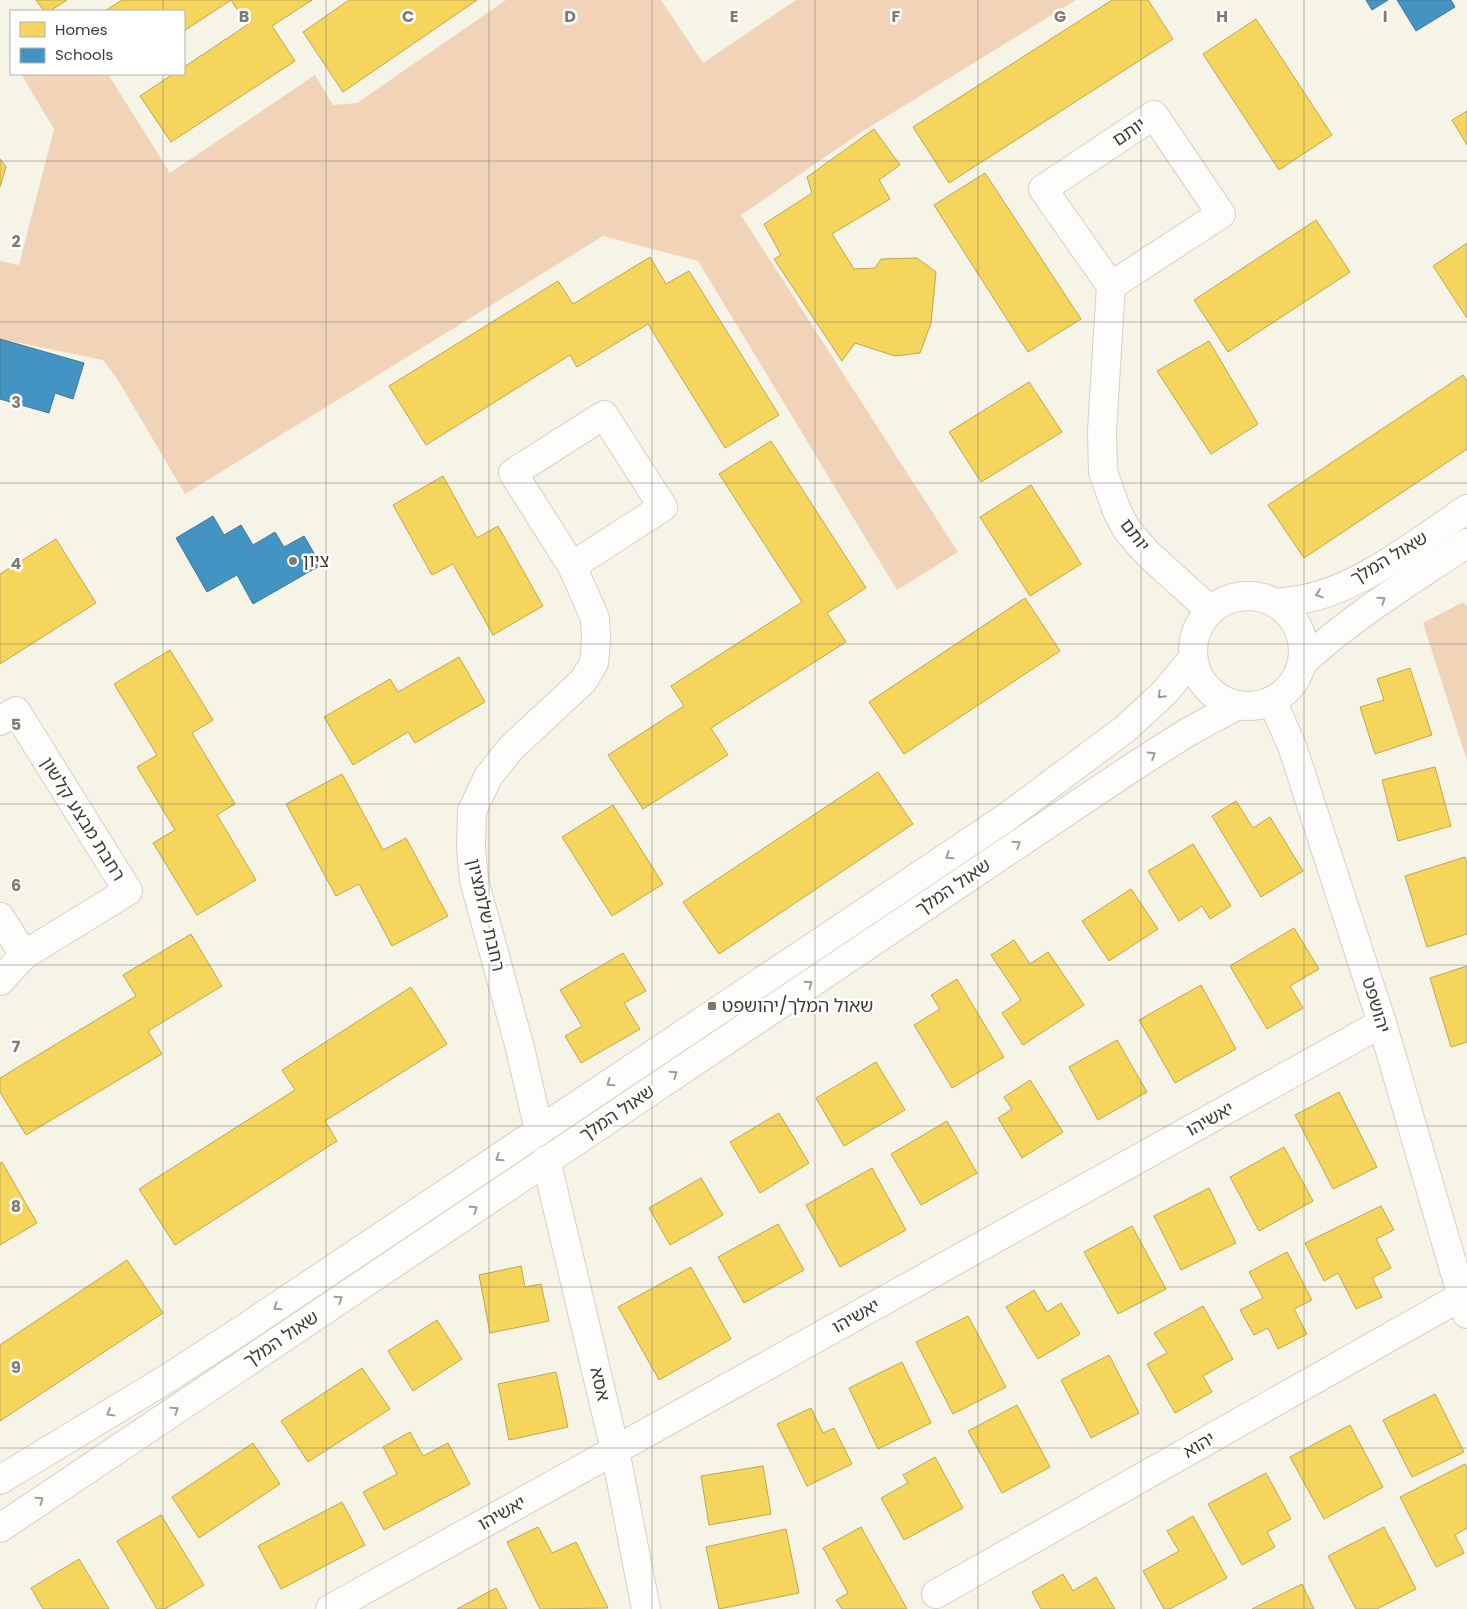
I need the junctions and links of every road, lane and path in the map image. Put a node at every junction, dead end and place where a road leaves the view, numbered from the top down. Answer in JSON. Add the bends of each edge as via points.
{"nodes":[{"id":1,"x":1111,"y":286,"type":"junction"},
{"id":2,"x":1467,"y":509,"type":"edge"},
{"id":3,"x":1467,"y":543,"type":"edge"},
{"id":4,"x":572,"y":566,"type":"junction"},
{"id":5,"x":1277,"y":603,"type":"junction"},
{"id":6,"x":1210,"y":610,"type":"junction"},
{"id":7,"x":1193,"y":658,"type":"junction"},
{"id":8,"x":1303,"y":662,"type":"junction"},
{"id":9,"x":1272,"y":701,"type":"junction"},
{"id":10,"x":1238,"y":705,"type":"junction"},
{"id":11,"x":0,"y":721,"type":"edge"},
{"id":12,"x":0,"y":917,"type":"edge"},
{"id":13,"x":24,"y":955,"type":"junction"},
{"id":14,"x":0,"y":981,"type":"edge"},
{"id":15,"x":1382,"y":1023,"type":"junction"},
{"id":16,"x":539,"y":1131,"type":"junction"},
{"id":17,"x":546,"y":1160,"type":"junction"},
{"id":18,"x":1464,"y":1305,"type":"edge"},
{"id":19,"x":615,"y":1450,"type":"junction"},
{"id":20,"x":1,"y":1478,"type":"edge"},
{"id":21,"x":0,"y":1528,"type":"edge"},
{"id":22,"x":936,"y":1594,"type":"dead end"},
{"id":23,"x":330,"y":1609,"type":"edge"},
{"id":24,"x":646,"y":1609,"type":"edge"}],
"edges":[{"from":1,"to":1,"type":"street","name":"יותם","via":[[1221,214],[1154,115],[1043,189]]},
{"from":1,"to":6,"type":"street","name":"יותם","via":[[1102,431],[1103,472],[1127,530],[1148,554]]},
{"from":2,"to":5,"type":"street","name":"שאול המלך","one_way":true,"via":[[1375,571],[1313,597]]},
{"from":8,"to":3,"type":"street","name":"שאול המלך","one_way":true,"via":[[1356,617]]},
{"from":4,"to":4,"type":"street","name":"רחבת שלומציון","via":[[663,507],[604,414],[513,473]]},
{"from":4,"to":16,"type":"street","name":"רחבת שלומציון","via":[[595,618],[594,663],[583,681],[511,748],[488,777],[472,811],[474,880]]},
{"from":5,"to":6,"type":"street","via":[[1260,596],[1242,596],[1226,600]]},
{"from":5,"to":8,"type":"street","via":[[1300,629],[1304,645]]},
{"from":6,"to":7,"type":"street","via":[[1194,640]]},
{"from":7,"to":10,"type":"street","via":[[1208,689]]},
{"from":7,"to":16,"type":"street","name":"שאול המלך","one_way":true,"via":[[1165,692],[1125,729],[1012,813]]},
{"from":8,"to":9,"type":"street","via":[[1291,685]]},
{"from":9,"to":10,"type":"street","via":[[1255,706]]},
{"from":9,"to":15,"type":"street","name":"יהושפט","via":[[1292,746]]},
{"from":17,"to":10,"type":"street","name":"שאול המלך","one_way":true,"via":[[1133,767]]},
{"from":11,"to":13,"type":"street","name":"רחבת מבצע קלשון","via":[[16,711],[128,891]]},
{"from":12,"to":13,"type":"street"},
{"from":13,"to":14,"type":"street","name":"רחבת מבצע קלשון"},
{"from":15,"to":18,"type":"street","name":"יהושפט"},
{"from":15,"to":19,"type":"street","name":"יאשיהו"},
{"from":16,"to":20,"type":"street","name":"שאול המלך","one_way":true,"via":[[212,1350]]},
{"from":17,"to":19,"type":"street","name":"אסא"},
{"from":21,"to":17,"type":"street","name":"שאול המלך","one_way":true},
{"from":18,"to":22,"type":"street","name":"יהוא"},
{"from":19,"to":23,"type":"street","name":"יאשיהו"},
{"from":19,"to":24,"type":"street","name":"אסא"}]}
